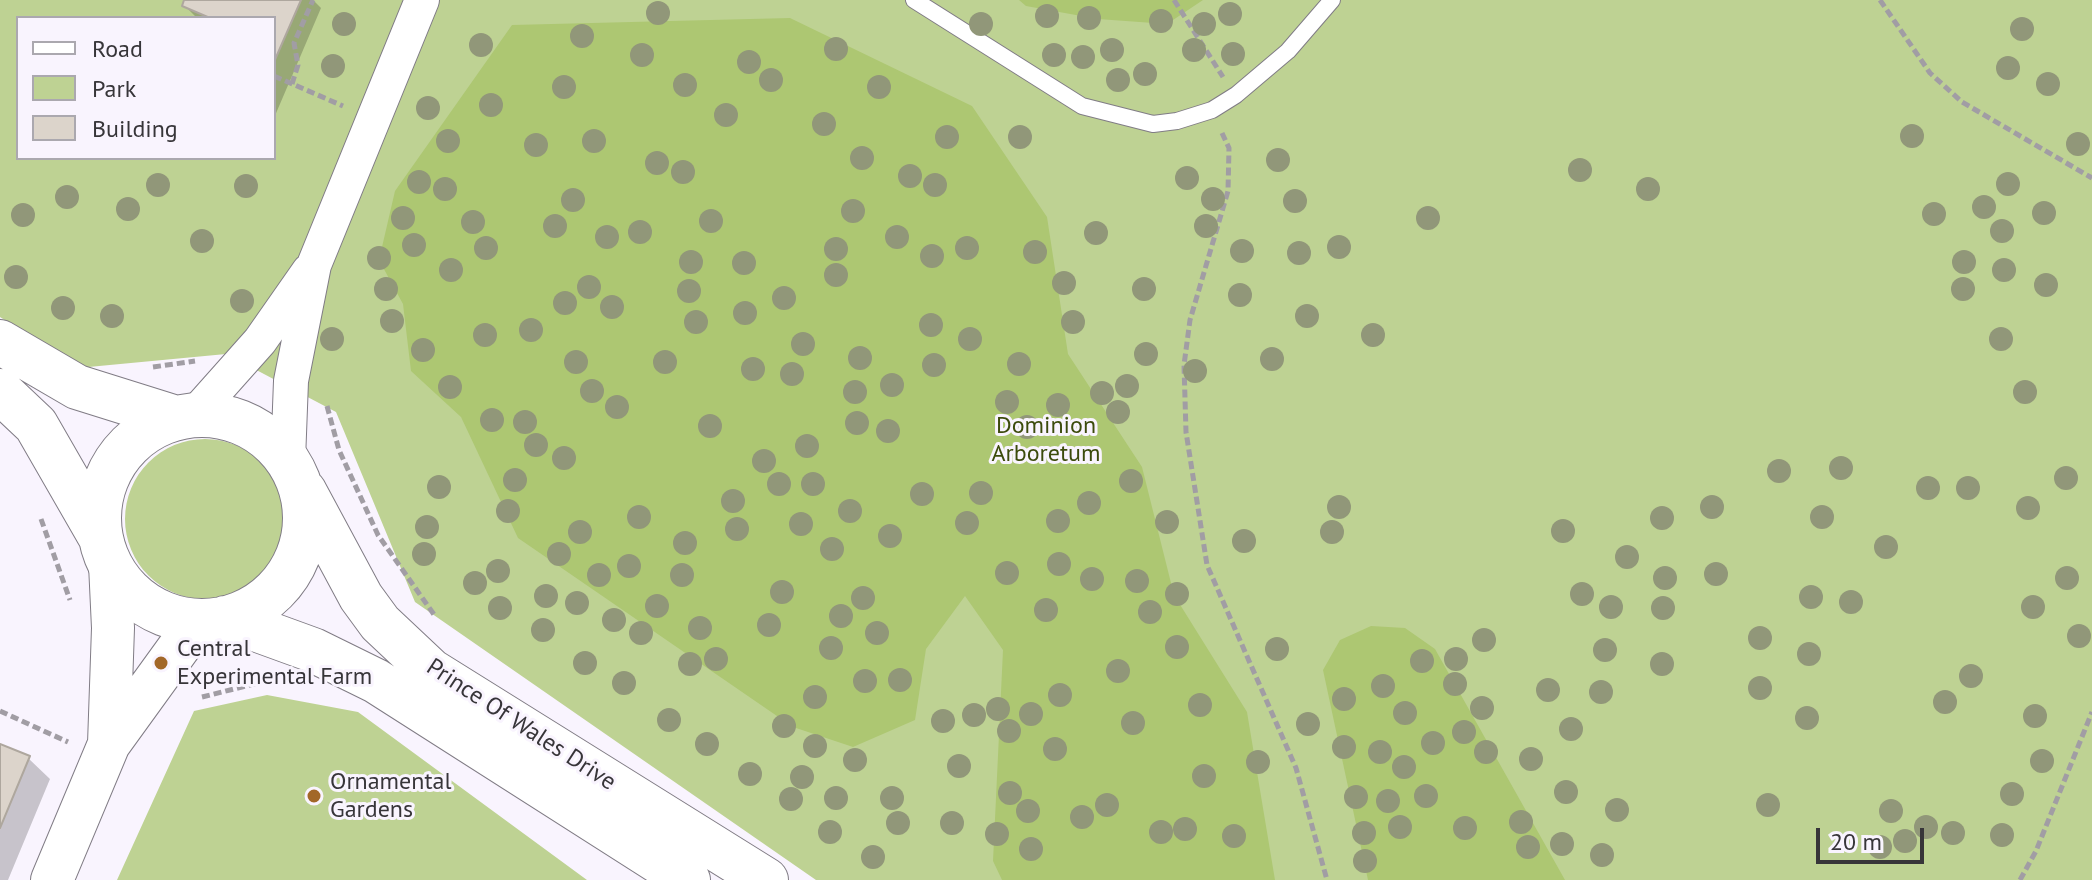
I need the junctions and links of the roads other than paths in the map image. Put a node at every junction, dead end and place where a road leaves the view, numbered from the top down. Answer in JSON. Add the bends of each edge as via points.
{"nodes":[{"id":1,"x":422,"y":0,"type":"edge"},
{"id":2,"x":914,"y":0,"type":"edge"},
{"id":3,"x":1332,"y":0,"type":"edge"},
{"id":4,"x":314,"y":265,"type":"junction"},
{"id":5,"x":0,"y":342,"type":"edge"},
{"id":6,"x":0,"y":391,"type":"edge"},
{"id":7,"x":186,"y":416,"type":"junction"},
{"id":8,"x":294,"y":471,"type":"junction"},
{"id":9,"x":105,"y":551,"type":"junction"},
{"id":10,"x":212,"y":620,"type":"junction"},
{"id":11,"x":91,"y":744,"type":"junction"},
{"id":12,"x":52,"y":880,"type":"edge"},
{"id":13,"x":688,"y":880,"type":"edge"},
{"id":14,"x":766,"y":880,"type":"edge"}],
"edges":[{"from":1,"to":4,"type":"street"},
{"from":2,"to":3,"type":"lane","via":[[1082,106],[1153,124],[1212,110],[1236,95],[1288,51]]},
{"from":4,"to":7,"type":"street","via":[[260,341]]},
{"from":4,"to":8,"type":"street","via":[[291,381]]},
{"from":5,"to":7,"type":"main road","via":[[77,387]]},
{"from":6,"to":9,"type":"main road","via":[[36,425]]},
{"from":7,"to":8,"type":"main road","via":[[227,417],[250,426],[271,441]]},
{"from":7,"to":9,"type":"main road","via":[[147,431],[124,451],[107,477],[99,507]]},
{"from":8,"to":10,"type":"main road","via":[[305,506],[298,556],[269,596],[249,610]]},
{"from":8,"to":14,"type":"main road","name":"Prince Of Wales Drive","via":[[361,597],[380,623],[431,671]]},
{"from":9,"to":10,"type":"main road","via":[[125,587],[146,605],[171,616]]},
{"from":9,"to":11,"type":"street","via":[[113,628]]},
{"from":10,"to":11,"type":"street"},
{"from":10,"to":13,"type":"main road","name":"Prince Of Wales Drive","via":[[313,650],[376,681]]},
{"from":11,"to":12,"type":"street"}]}
